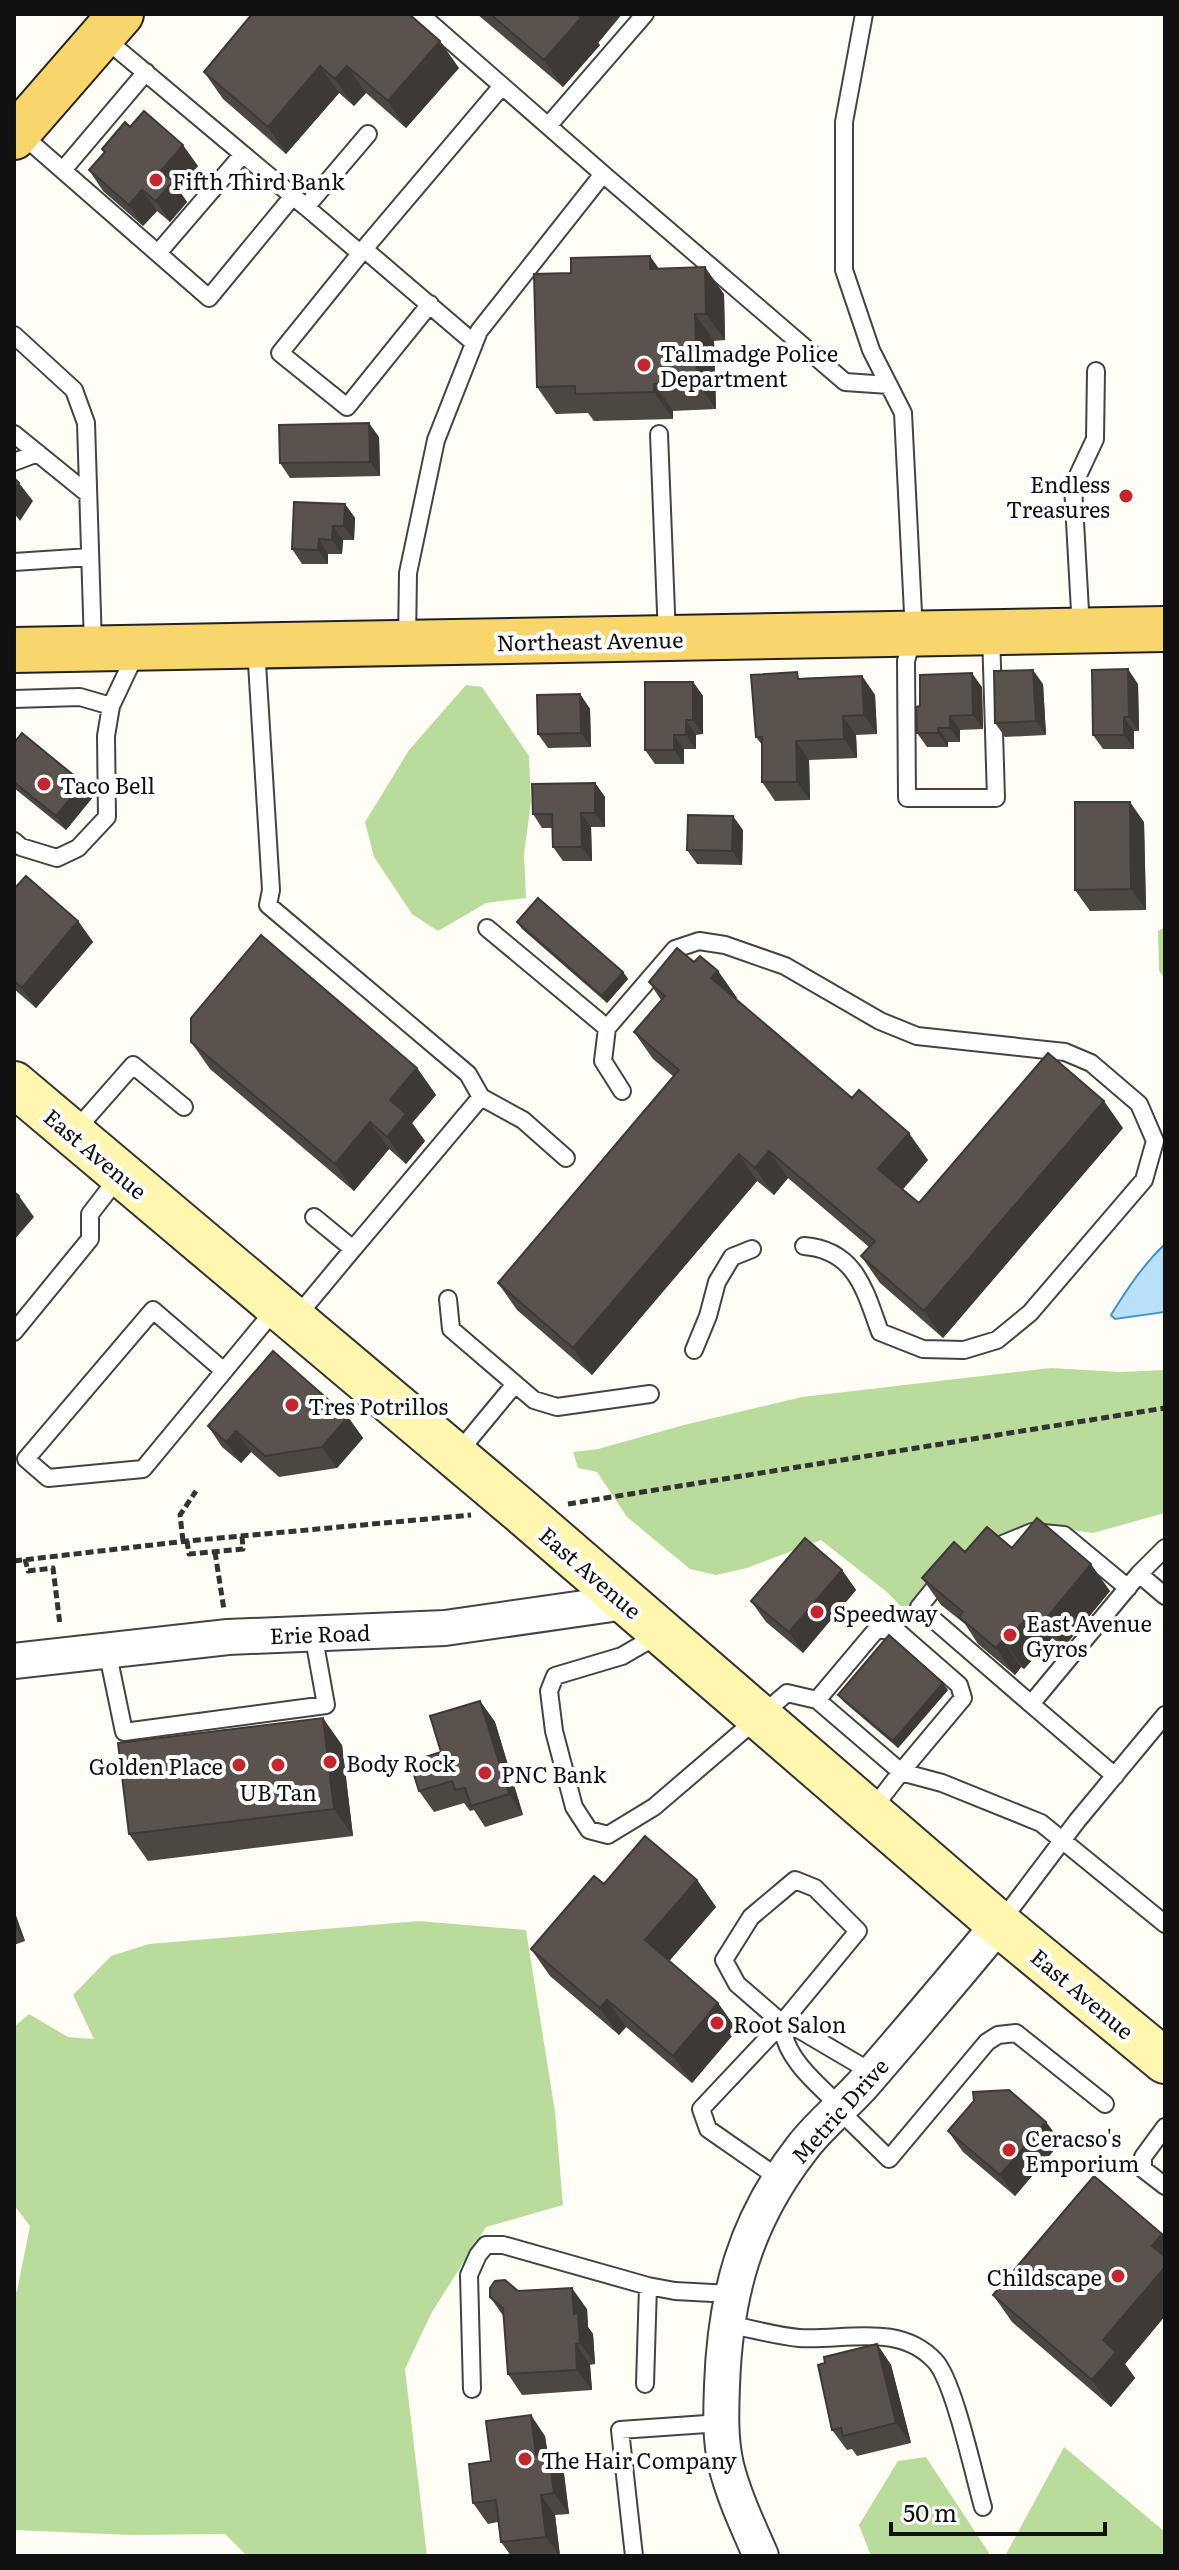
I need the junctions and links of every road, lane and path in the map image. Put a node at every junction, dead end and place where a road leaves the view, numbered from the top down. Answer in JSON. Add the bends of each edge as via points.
{"nodes":[{"id":1,"x":420,"y":14,"type":"edge"},
{"id":2,"x":645,"y":14,"type":"edge"},
{"id":3,"x":864,"y":14,"type":"edge"},
{"id":4,"x":111,"y":25,"type":"edge"},
{"id":5,"x":146,"y":72,"type":"junction"},
{"id":6,"x":502,"y":86,"type":"junction"},
{"id":7,"x":548,"y":126,"type":"junction"},
{"id":8,"x":18,"y":128,"type":"edge"},
{"id":9,"x":368,"y":134,"type":"dead end"},
{"id":10,"x":243,"y":154,"type":"junction"},
{"id":11,"x":63,"y":170,"type":"junction"},
{"id":12,"x":603,"y":174,"type":"junction"},
{"id":13,"x":299,"y":201,"type":"junction"},
{"id":14,"x":362,"y":251,"type":"junction"},
{"id":15,"x":158,"y":253,"type":"junction"},
{"id":16,"x":430,"y":304,"type":"junction"},
{"id":17,"x":14,"y":335,"type":"edge"},
{"id":18,"x":474,"y":343,"type":"junction"},
{"id":19,"x":1096,"y":371,"type":"dead end"},
{"id":20,"x":889,"y":385,"type":"junction"},
{"id":21,"x":14,"y":434,"type":"edge"},
{"id":22,"x":659,"y":434,"type":"dead end"},
{"id":23,"x":38,"y":453,"type":"junction"},
{"id":24,"x":14,"y":462,"type":"edge"},
{"id":25,"x":88,"y":494,"type":"junction"},
{"id":26,"x":90,"y":557,"type":"junction"},
{"id":27,"x":14,"y":562,"type":"edge"},
{"id":28,"x":1165,"y":629,"type":"edge"},
{"id":29,"x":1081,"y":630,"type":"junction"},
{"id":30,"x":991,"y":632,"type":"junction"},
{"id":31,"x":914,"y":633,"type":"junction"},
{"id":32,"x":667,"y":638,"type":"junction"},
{"id":33,"x":407,"y":643,"type":"junction"},
{"id":34,"x":256,"y":646,"type":"junction"},
{"id":35,"x":138,"y":648,"type":"junction"},
{"id":36,"x":93,"y":649,"type":"junction"},
{"id":37,"x":14,"y":650,"type":"edge"},
{"id":38,"x":14,"y":699,"type":"edge"},
{"id":39,"x":111,"y":706,"type":"junction"},
{"id":40,"x":14,"y":841,"type":"edge"},
{"id":41,"x":487,"y":928,"type":"dead end"},
{"id":42,"x":607,"y":1028,"type":"junction"},
{"id":43,"x":622,"y":1091,"type":"dead end"},
{"id":44,"x":18,"y":1095,"type":"edge"},
{"id":45,"x":481,"y":1097,"type":"junction"},
{"id":46,"x":184,"y":1107,"type":"dead end"},
{"id":47,"x":73,"y":1134,"type":"junction"},
{"id":48,"x":566,"y":1158,"type":"dead end"},
{"id":49,"x":121,"y":1174,"type":"junction"},
{"id":50,"x":314,"y":1217,"type":"dead end"},
{"id":51,"x":804,"y":1246,"type":"dead end"},
{"id":52,"x":353,"y":1249,"type":"junction"},
{"id":53,"x":752,"y":1249,"type":"dead end"},
{"id":54,"x":448,"y":1299,"type":"dead end"},
{"id":55,"x":286,"y":1313,"type":"junction"},
{"id":56,"x":14,"y":1332,"type":"edge"},
{"id":57,"x":694,"y":1350,"type":"dead end"},
{"id":58,"x":224,"y":1371,"type":"junction"},
{"id":59,"x":515,"y":1384,"type":"junction"},
{"id":60,"x":650,"y":1394,"type":"dead end"},
{"id":61,"x":1165,"y":1408,"type":"edge"},
{"id":62,"x":455,"y":1456,"type":"junction"},
{"id":63,"x":20,"y":1465,"type":"edge"},
{"id":64,"x":196,"y":1491,"type":"dead end"},
{"id":65,"x":521,"y":1511,"type":"junction"},
{"id":66,"x":242,"y":1536,"type":"junction"},
{"id":67,"x":185,"y":1541,"type":"junction"},
{"id":68,"x":1165,"y":1548,"type":"edge"},
{"id":69,"x":215,"y":1552,"type":"junction"},
{"id":70,"x":25,"y":1559,"type":"junction"},
{"id":71,"x":14,"y":1561,"type":"edge"},
{"id":72,"x":1139,"y":1574,"type":"junction"},
{"id":73,"x":1128,"y":1588,"type":"junction"},
{"id":74,"x":1165,"y":1596,"type":"edge"},
{"id":75,"x":626,"y":1602,"type":"junction"},
{"id":76,"x":313,"y":1633,"type":"junction"},
{"id":77,"x":662,"y":1633,"type":"junction"},
{"id":78,"x":228,"y":1637,"type":"junction"},
{"id":79,"x":107,"y":1650,"type":"junction"},
{"id":80,"x":63,"y":1655,"type":"junction"},
{"id":81,"x":14,"y":1661,"type":"edge"},
{"id":82,"x":817,"y":1700,"type":"junction"},
{"id":83,"x":1031,"y":1704,"type":"junction"},
{"id":84,"x":1165,"y":1715,"type":"edge"},
{"id":85,"x":759,"y":1717,"type":"junction"},
{"id":86,"x":901,"y":1772,"type":"junction"},
{"id":87,"x":1115,"y":1776,"type":"junction"},
{"id":88,"x":870,"y":1812,"type":"junction"},
{"id":89,"x":1063,"y":1841,"type":"junction"},
{"id":90,"x":999,"y":1924,"type":"junction"},
{"id":91,"x":1165,"y":1924,"type":"edge"},
{"id":92,"x":782,"y":2023,"type":"junction"},
{"id":93,"x":1165,"y":2061,"type":"edge"},
{"id":94,"x":873,"y":2073,"type":"junction"},
{"id":95,"x":1105,"y":2104,"type":"dead end"},
{"id":96,"x":839,"y":2108,"type":"junction"},
{"id":97,"x":1165,"y":2127,"type":"edge"},
{"id":98,"x":780,"y":2179,"type":"junction"},
{"id":99,"x":1165,"y":2186,"type":"edge"},
{"id":100,"x":648,"y":2286,"type":"junction"},
{"id":101,"x":729,"y":2309,"type":"junction"},
{"id":102,"x":645,"y":2384,"type":"dead end"},
{"id":103,"x":472,"y":2389,"type":"dead end"},
{"id":104,"x":721,"y":2423,"type":"junction"},
{"id":105,"x":983,"y":2507,"type":"dead end"},
{"id":106,"x":634,"y":2556,"type":"edge"},
{"id":107,"x":761,"y":2556,"type":"edge"}],
"edges":[{"from":1,"to":6,"type":"lane"},
{"from":2,"to":7,"type":"lane"},
{"from":3,"to":20,"type":"lane","via":[[844,122],[844,270],[871,350]]},
{"from":4,"to":5,"type":"lane"},
{"from":4,"to":8,"type":"main road"},
{"from":5,"to":10,"type":"lane"},
{"from":5,"to":11,"type":"lane"},
{"from":6,"to":7,"type":"lane"},
{"from":6,"to":14,"type":"lane"},
{"from":7,"to":12,"type":"lane"},
{"from":8,"to":11,"type":"lane"},
{"from":9,"to":13,"type":"lane"},
{"from":10,"to":13,"type":"lane"},
{"from":10,"to":15,"type":"lane"},
{"from":11,"to":15,"type":"lane"},
{"from":12,"to":18,"type":"lane"},
{"from":12,"to":20,"type":"lane","via":[[845,382]]},
{"from":13,"to":14,"type":"lane"},
{"from":13,"to":15,"type":"lane","via":[[209,298]]},
{"from":14,"to":16,"type":"lane"},
{"from":14,"to":16,"type":"lane","via":[[280,353],[347,407]]},
{"from":16,"to":18,"type":"lane"},
{"from":17,"to":25,"type":"lane","via":[[74,390],[86,423]]},
{"from":18,"to":33,"type":"lane","via":[[436,440],[408,573]]},
{"from":19,"to":29,"type":"lane","via":[[1095,439],[1073,486]]},
{"from":20,"to":31,"type":"lane","via":[[903,413]]},
{"from":21,"to":23,"type":"lane"},
{"from":22,"to":32,"type":"lane"},
{"from":23,"to":24,"type":"lane"},
{"from":23,"to":25,"type":"lane"},
{"from":25,"to":26,"type":"lane"},
{"from":26,"to":27,"type":"lane"},
{"from":26,"to":36,"type":"lane"},
{"from":28,"to":29,"type":"main road","name":"Northeast Avenue"},
{"from":29,"to":30,"type":"main road","name":"Northeast Avenue"},
{"from":30,"to":31,"type":"main road","name":"Northeast Avenue"},
{"from":30,"to":31,"type":"lane","via":[[996,798],[907,798],[906,664]]},
{"from":31,"to":32,"type":"main road","name":"Northeast Avenue"},
{"from":32,"to":33,"type":"main road","name":"Northeast Avenue"},
{"from":33,"to":34,"type":"main road","name":"Northeast Avenue"},
{"from":34,"to":35,"type":"main road","name":"Northeast Avenue"},
{"from":34,"to":45,"type":"lane","via":[[268,905],[468,1074]]},
{"from":35,"to":36,"type":"main road","name":"Northeast Avenue"},
{"from":35,"to":39,"type":"lane"},
{"from":36,"to":37,"type":"main road","name":"Northeast Avenue"},
{"from":38,"to":39,"type":"lane","via":[[80,697]]},
{"from":39,"to":40,"type":"lane","via":[[107,817],[78,848],[57,858]]},
{"from":41,"to":42,"type":"lane"},
{"from":42,"to":43,"type":"lane","via":[[603,1061]]},
{"from":42,"to":51,"type":"lane","via":[[675,949],[699,941],[725,945],[785,966],[880,1021],[917,1036],[1065,1052],[1091,1063],[1139,1104],[1155,1141],[1144,1180],[1030,1313],[997,1340],[964,1350],[923,1349],[880,1332],[863,1284],[847,1262],[821,1247]]},
{"from":44,"to":47,"type":"main road","name":"East Avenue"},
{"from":45,"to":48,"type":"lane","via":[[523,1120]]},
{"from":45,"to":52,"type":"lane"},
{"from":46,"to":47,"type":"lane","via":[[133,1065]]},
{"from":47,"to":49,"type":"main road","name":"East Avenue"},
{"from":49,"to":55,"type":"main road","name":"East Avenue"},
{"from":49,"to":56,"type":"lane","via":[[90,1214],[90,1239]]},
{"from":50,"to":52,"type":"lane"},
{"from":52,"to":55,"type":"lane"},
{"from":53,"to":57,"type":"lane","via":[[732,1257],[717,1282]]},
{"from":54,"to":59,"type":"lane","via":[[451,1329]]},
{"from":55,"to":58,"type":"lane"},
{"from":55,"to":62,"type":"main road","name":"East Avenue"},
{"from":58,"to":63,"type":"lane","via":[[143,1469],[48,1478]]},
{"from":58,"to":63,"type":"lane","via":[[153,1310]]},
{"from":59,"to":60,"type":"lane","via":[[534,1400],[557,1407]]},
{"from":59,"to":62,"type":"lane"},
{"from":61,"to":65,"type":"path"},
{"from":62,"to":65,"type":"main road","name":"East Avenue"},
{"from":64,"to":67,"type":"path","via":[[180,1515]]},
{"from":65,"to":66,"type":"path"},
{"from":65,"to":75,"type":"main road","name":"East Avenue"},
{"from":66,"to":67,"type":"path"},
{"from":66,"to":69,"type":"path","via":[[243,1549]]},
{"from":67,"to":69,"type":"path","via":[[189,1554]]},
{"from":67,"to":70,"type":"path"},
{"from":68,"to":72,"type":"lane"},
{"from":69,"to":78,"type":"path"},
{"from":70,"to":71,"type":"path"},
{"from":70,"to":80,"type":"path","via":[[28,1571],[53,1568]]},
{"from":72,"to":73,"type":"lane"},
{"from":72,"to":74,"type":"lane"},
{"from":73,"to":83,"type":"lane"},
{"from":73,"to":83,"type":"lane","via":[[1064,1535],[1032,1532],[962,1560],[919,1607]]},
{"from":75,"to":76,"type":"street","name":"Erie Road","via":[[445,1628]]},
{"from":75,"to":77,"type":"main road","name":"East Avenue"},
{"from":76,"to":78,"type":"street","name":"Erie Road"},
{"from":76,"to":79,"type":"lane","via":[[326,1705],[124,1732]]},
{"from":77,"to":85,"type":"main road","name":"East Avenue"},
{"from":77,"to":85,"type":"lane","via":[[622,1656],[555,1676],[549,1691],[574,1807],[589,1830],[608,1835],[654,1807]]},
{"from":78,"to":79,"type":"street","name":"Erie Road"},
{"from":79,"to":80,"type":"street","name":"Erie Road"},
{"from":80,"to":81,"type":"street","name":"Erie Road"},
{"from":82,"to":85,"type":"lane","via":[[787,1693]]},
{"from":82,"to":86,"type":"lane"},
{"from":82,"to":86,"type":"lane","via":[[876,1630],[896,1630],[959,1685],[963,1698]]},
{"from":83,"to":87,"type":"lane"},
{"from":84,"to":87,"type":"lane"},
{"from":85,"to":88,"type":"main road","name":"East Avenue"},
{"from":86,"to":88,"type":"lane"},
{"from":86,"to":89,"type":"lane","via":[[1041,1823]]},
{"from":87,"to":89,"type":"lane"},
{"from":88,"to":90,"type":"main road","name":"East Avenue"},
{"from":89,"to":90,"type":"lane"},
{"from":89,"to":91,"type":"lane"},
{"from":90,"to":93,"type":"main road","name":"East Avenue"},
{"from":90,"to":94,"type":"street","name":"Metric Drive"},
{"from":92,"to":92,"type":"lane","via":[[858,1931],[815,1888],[795,1880],[751,1917],[724,1960],[737,1984]]},
{"from":92,"to":94,"type":"lane"},
{"from":92,"to":96,"type":"lane","via":[[783,2039]]},
{"from":92,"to":98,"type":"lane","via":[[701,2109],[708,2129]]},
{"from":94,"to":96,"type":"street","name":"Metric Drive"},
{"from":95,"to":96,"type":"lane","via":[[1016,2033],[987,2042],[889,2159]]},
{"from":96,"to":98,"type":"street","name":"Metric Drive"},
{"from":97,"to":99,"type":"lane","via":[[1143,2157],[1143,2169]]},
{"from":98,"to":101,"type":"street","name":"Metric Drive","via":[[754,2227]]},
{"from":100,"to":101,"type":"lane"},
{"from":100,"to":102,"type":"lane"},
{"from":100,"to":103,"type":"lane","via":[[503,2245],[486,2245],[469,2275]]},
{"from":101,"to":104,"type":"street","name":"Metric Drive"},
{"from":101,"to":105,"type":"lane","via":[[799,2338],[881,2335],[911,2343],[935,2361],[947,2381]]},
{"from":104,"to":106,"type":"lane","via":[[620,2430]]},
{"from":104,"to":107,"type":"street","name":"Metric Drive","via":[[726,2464]]}]}
